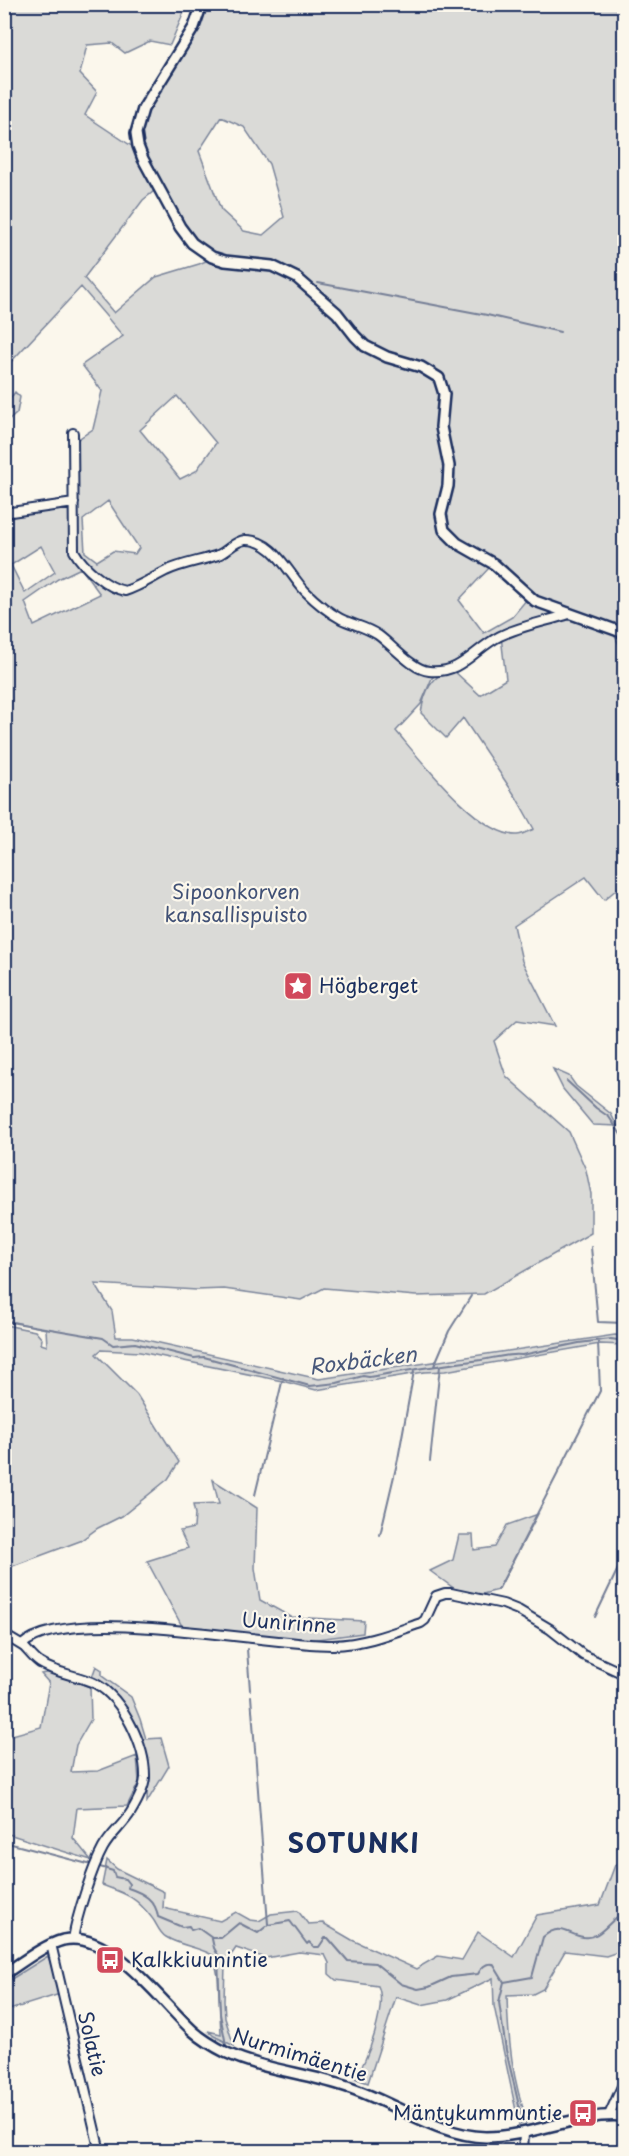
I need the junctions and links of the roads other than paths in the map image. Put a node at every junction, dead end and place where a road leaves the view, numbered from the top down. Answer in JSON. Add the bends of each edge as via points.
{"nodes":[{"id":1,"x":202,"y":4,"type":"edge"},
{"id":2,"x":73,"y":433,"type":"dead end"},
{"id":3,"x":74,"y":503,"type":"junction"},
{"id":4,"x":4,"y":513,"type":"edge"},
{"id":5,"x":570,"y":614,"type":"junction"},
{"id":6,"x":624,"y":633,"type":"edge"},
{"id":7,"x":4,"y":1635,"type":"edge"},
{"id":8,"x":22,"y":1646,"type":"junction"},
{"id":9,"x":624,"y":1674,"type":"edge"},
{"id":10,"x":73,"y":1939,"type":"junction"},
{"id":11,"x":51,"y":1944,"type":"junction"},
{"id":12,"x":4,"y":1974,"type":"edge"},
{"id":13,"x":624,"y":2082,"type":"edge"},
{"id":14,"x":609,"y":2115,"type":"junction"},
{"id":15,"x":624,"y":2116,"type":"edge"},
{"id":16,"x":524,"y":2133,"type":"junction"},
{"id":17,"x":100,"y":2151,"type":"edge"},
{"id":18,"x":524,"y":2151,"type":"edge"}],
"edges":[{"from":1,"to":5,"type":"street","via":[[189,36],[143,109],[136,134],[143,159],[180,227],[192,243],[212,257],[272,266],[297,278],[337,313],[365,346],[439,378],[444,394],[441,427],[449,466],[441,513],[444,530],[457,543],[494,564],[535,601]]},
{"from":2,"to":3,"type":"street"},
{"from":3,"to":4,"type":"street"},
{"from":3,"to":5,"type":"street","via":[[74,551],[83,564],[117,590],[125,591],[195,560],[221,554],[237,542],[256,542],[273,550],[322,607],[369,629],[420,669],[453,669],[501,635]]},
{"from":5,"to":6,"type":"street"},
{"from":7,"to":8,"type":"street"},
{"from":8,"to":9,"type":"street","name":"Uunirinne","via":[[44,1632],[121,1627],[292,1644],[350,1644],[375,1640],[421,1623],[436,1596],[451,1593],[518,1610],[583,1655]]},
{"from":8,"to":10,"type":"street","via":[[40,1663],[82,1678],[112,1696],[130,1725],[142,1756],[145,1781],[130,1814],[103,1849]]},
{"from":10,"to":11,"type":"street"},
{"from":10,"to":16,"type":"street","name":"Nurmimäentie","via":[[93,1943],[116,1957],[193,2031],[229,2054],[342,2085],[464,2134],[489,2137]]},
{"from":11,"to":12,"type":"street"},
{"from":11,"to":17,"type":"street","name":"Solatie"},
{"from":13,"to":14,"type":"street"},
{"from":14,"to":15,"type":"street","name":"Nurmimäentie"},
{"from":14,"to":16,"type":"street","name":"Nurmimäentie"},
{"from":16,"to":18,"type":"street"}]}
